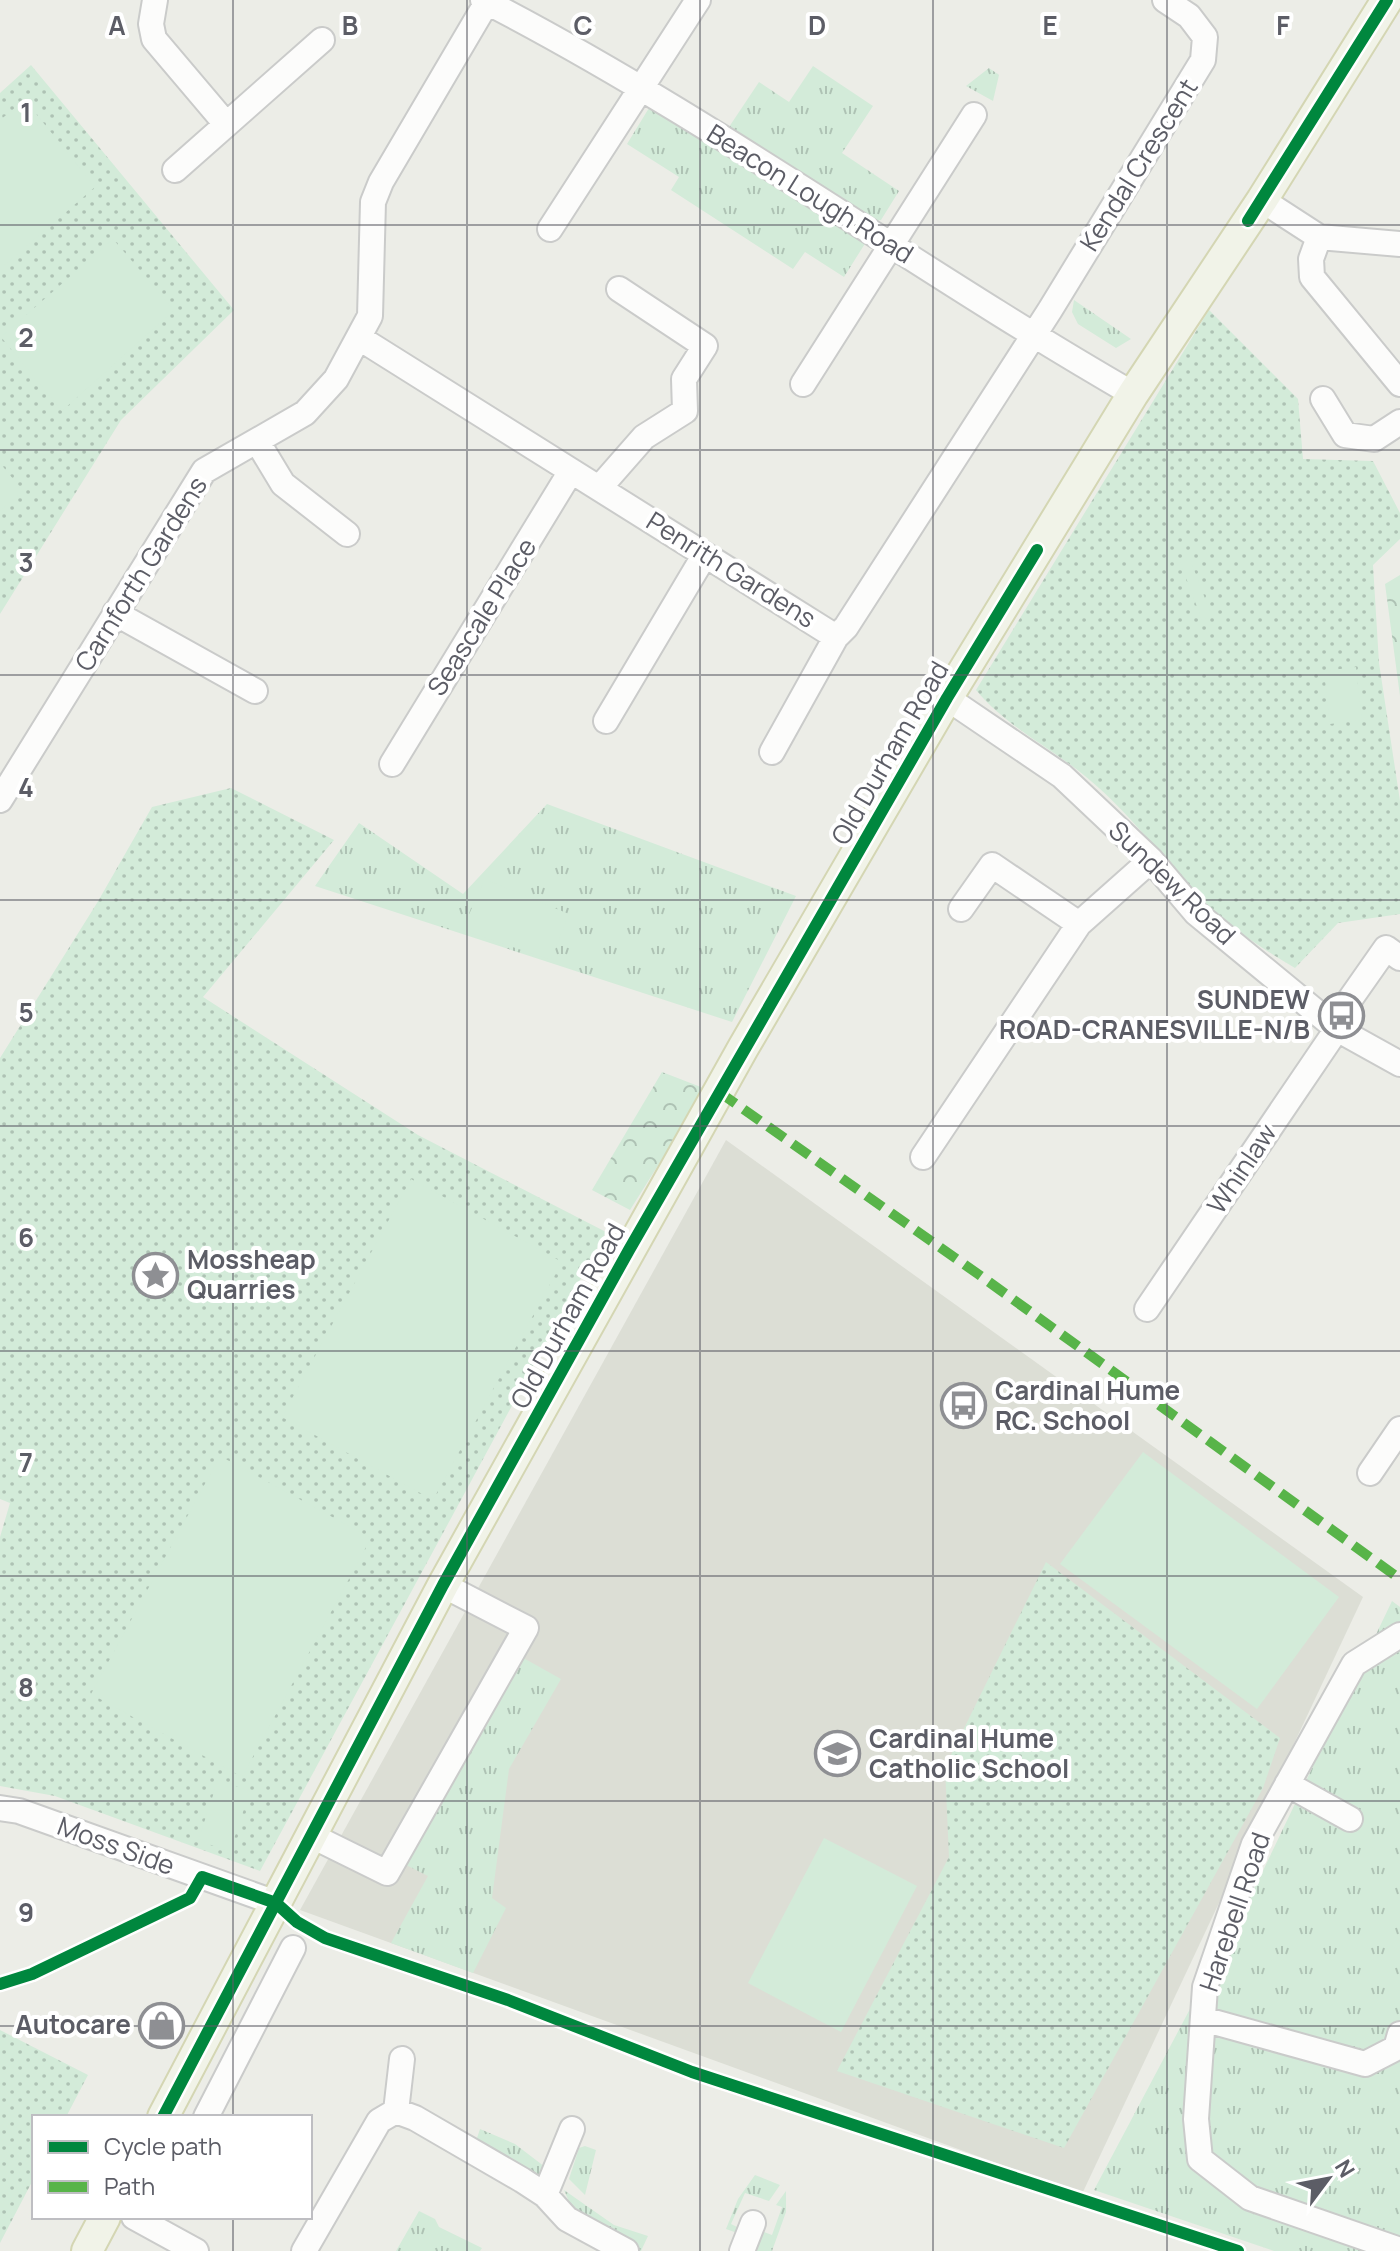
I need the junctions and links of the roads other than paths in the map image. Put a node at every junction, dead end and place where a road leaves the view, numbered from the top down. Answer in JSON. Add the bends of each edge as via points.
{"nodes":[{"id":1,"x":155,"y":0,"type":"edge"},
{"id":2,"x":698,"y":0,"type":"edge"},
{"id":3,"x":1165,"y":0,"type":"edge"},
{"id":4,"x":1387,"y":0,"type":"edge"},
{"id":5,"x":485,"y":1,"type":"edge"},
{"id":6,"x":322,"y":40,"type":"dead end"},
{"id":7,"x":641,"y":91,"type":"junction"},
{"id":8,"x":974,"y":115,"type":"dead end"},
{"id":9,"x":226,"y":124,"type":"junction"},
{"id":10,"x":175,"y":170,"type":"dead end"},
{"id":11,"x":1262,"y":200,"type":"junction"},
{"id":12,"x":550,"y":229,"type":"dead end"},
{"id":13,"x":1319,"y":237,"type":"junction"},
{"id":14,"x":1400,"y":244,"type":"edge"},
{"id":15,"x":889,"y":245,"type":"junction"},
{"id":16,"x":619,"y":289,"type":"dead end"},
{"id":17,"x":1033,"y":336,"type":"junction"},
{"id":18,"x":361,"y":339,"type":"junction"},
{"id":19,"x":803,"y":384,"type":"dead end"},
{"id":20,"x":1400,"y":384,"type":"edge"},
{"id":21,"x":1133,"y":394,"type":"junction"},
{"id":22,"x":1323,"y":399,"type":"dead end"},
{"id":23,"x":1400,"y":422,"type":"edge"},
{"id":24,"x":257,"y":441,"type":"junction"},
{"id":25,"x":571,"y":471,"type":"junction"},
{"id":26,"x":601,"y":486,"type":"junction"},
{"id":27,"x":347,"y":534,"type":"dead end"},
{"id":28,"x":704,"y":556,"type":"junction"},
{"id":29,"x":115,"y":613,"type":"junction"},
{"id":30,"x":836,"y":637,"type":"junction"},
{"id":31,"x":255,"y":691,"type":"dead end"},
{"id":32,"x":947,"y":698,"type":"junction"},
{"id":33,"x":606,"y":721,"type":"dead end"},
{"id":34,"x":772,"y":752,"type":"dead end"},
{"id":35,"x":392,"y":764,"type":"dead end"},
{"id":36,"x":0,"y":800,"type":"edge"},
{"id":37,"x":1151,"y":860,"type":"junction"},
{"id":38,"x":961,"y":909,"type":"dead end"},
{"id":39,"x":1079,"y":924,"type":"junction"},
{"id":40,"x":1400,"y":958,"type":"edge"},
{"id":41,"x":1335,"y":1027,"type":"junction"},
{"id":42,"x":1400,"y":1064,"type":"edge"},
{"id":43,"x":923,"y":1157,"type":"dead end"},
{"id":44,"x":1147,"y":1309,"type":"dead end"},
{"id":45,"x":1400,"y":1429,"type":"edge"},
{"id":46,"x":1370,"y":1473,"type":"dead end"},
{"id":47,"x":443,"y":1585,"type":"junction"},
{"id":48,"x":1400,"y":1635,"type":"edge"},
{"id":49,"x":1287,"y":1784,"type":"junction"},
{"id":50,"x":0,"y":1808,"type":"edge"},
{"id":51,"x":1350,"y":1819,"type":"dead end"},
{"id":52,"x":310,"y":1835,"type":"junction"},
{"id":53,"x":276,"y":1903,"type":"junction"},
{"id":54,"x":293,"y":1948,"type":"dead end"},
{"id":55,"x":1203,"y":2019,"type":"junction"},
{"id":56,"x":1400,"y":2034,"type":"edge"},
{"id":57,"x":402,"y":2059,"type":"dead end"},
{"id":58,"x":396,"y":2111,"type":"junction"},
{"id":59,"x":164,"y":2115,"type":"edge"},
{"id":60,"x":207,"y":2115,"type":"edge"},
{"id":61,"x":572,"y":2129,"type":"dead end"},
{"id":62,"x":545,"y":2195,"type":"junction"},
{"id":63,"x":104,"y":2219,"type":"edge"},
{"id":64,"x":138,"y":2219,"type":"edge"},
{"id":65,"x":753,"y":2223,"type":"dead end"},
{"id":66,"x":1400,"y":2250,"type":"edge"},
{"id":67,"x":87,"y":2251,"type":"edge"},
{"id":68,"x":196,"y":2251,"type":"edge"},
{"id":69,"x":304,"y":2251,"type":"edge"},
{"id":70,"x":626,"y":2251,"type":"edge"},
{"id":71,"x":742,"y":2251,"type":"edge"}],
"edges":[{"from":1,"to":9,"type":"street","via":[[154,39]]},
{"from":2,"to":7,"type":"street"},
{"from":3,"to":17,"type":"street","name":"Kendal Crescent","via":[[1189,16],[1205,37],[1203,60]]},
{"from":4,"to":11,"type":"main road","name":"Old Durham Road"},
{"from":5,"to":7,"type":"street","name":"Beacon Lough Road"},
{"from":5,"to":18,"type":"street","name":"Carnforth Gardens","via":[[373,202],[370,316]]},
{"from":6,"to":9,"type":"street"},
{"from":7,"to":12,"type":"street"},
{"from":7,"to":15,"type":"street","name":"Beacon Lough Road"},
{"from":8,"to":15,"type":"street"},
{"from":9,"to":10,"type":"street"},
{"from":11,"to":13,"type":"street"},
{"from":11,"to":21,"type":"main road","name":"Old Durham Road"},
{"from":13,"to":14,"type":"street"},
{"from":13,"to":20,"type":"street","via":[[1311,259],[1312,277]]},
{"from":15,"to":17,"type":"street","name":"Beacon Lough Road"},
{"from":15,"to":19,"type":"street"},
{"from":16,"to":26,"type":"street","via":[[705,346],[684,379],[685,411],[644,437]]},
{"from":17,"to":21,"type":"street","name":"Beacon Lough Road"},
{"from":17,"to":30,"type":"street","name":"Penrith Gardens"},
{"from":18,"to":24,"type":"street","name":"Carnforth Gardens","via":[[319,401]]},
{"from":18,"to":25,"type":"street","name":"Penrith Gardens"},
{"from":21,"to":32,"type":"main road","name":"Old Durham Road"},
{"from":22,"to":23,"type":"street","via":[[1345,435],[1374,439]]},
{"from":24,"to":27,"type":"street","via":[[283,484]]},
{"from":24,"to":29,"type":"street","name":"Carnforth Gardens","via":[[204,471]]},
{"from":25,"to":26,"type":"street","name":"Penrith Gardens"},
{"from":25,"to":35,"type":"street","name":"Seascale Place"},
{"from":26,"to":28,"type":"street","name":"Penrith Gardens"},
{"from":28,"to":30,"type":"street","name":"Penrith Gardens"},
{"from":28,"to":33,"type":"street"},
{"from":29,"to":31,"type":"street"},
{"from":29,"to":36,"type":"street","name":"Carnforth Gardens"},
{"from":30,"to":34,"type":"street"},
{"from":32,"to":37,"type":"street","name":"Sundew Road","via":[[1062,776]]},
{"from":32,"to":47,"type":"main road","name":"Old Durham Road"},
{"from":37,"to":39,"type":"street"},
{"from":37,"to":41,"type":"street","name":"Sundew Road","via":[[1196,913]]},
{"from":38,"to":39,"type":"street","via":[[992,865]]},
{"from":39,"to":43,"type":"street"},
{"from":40,"to":41,"type":"street","name":"Whinlaw","via":[[1386,948]]},
{"from":41,"to":42,"type":"street","name":"Sundew Road"},
{"from":41,"to":44,"type":"street","name":"Whinlaw"},
{"from":45,"to":46,"type":"street"},
{"from":47,"to":52,"type":"main road","name":"Old Durham Road"},
{"from":47,"to":52,"type":"street","via":[[526,1628],[387,1873]]},
{"from":48,"to":49,"type":"street","name":"Harebell Road","via":[[1354,1664]]},
{"from":49,"to":51,"type":"street"},
{"from":49,"to":55,"type":"street","name":"Harebell Road","via":[[1254,1844],[1205,1987]]},
{"from":50,"to":53,"type":"street","name":"Moss Side"},
{"from":52,"to":53,"type":"main road","name":"Old Durham Road"},
{"from":53,"to":59,"type":"main road","name":"Old Durham Road"},
{"from":54,"to":60,"type":"street"},
{"from":55,"to":56,"type":"street","via":[[1365,2064],[1396,2048]]},
{"from":55,"to":66,"type":"street","name":"Harebell Road","via":[[1196,2119],[1200,2159],[1250,2198]]},
{"from":57,"to":58,"type":"street"},
{"from":58,"to":62,"type":"street"},
{"from":58,"to":69,"type":"street","via":[[379,2121]]},
{"from":61,"to":62,"type":"street"},
{"from":62,"to":70,"type":"street","via":[[567,2219]]},
{"from":63,"to":67,"type":"main road"},
{"from":64,"to":68,"type":"street"},
{"from":65,"to":71,"type":"street"}]}
